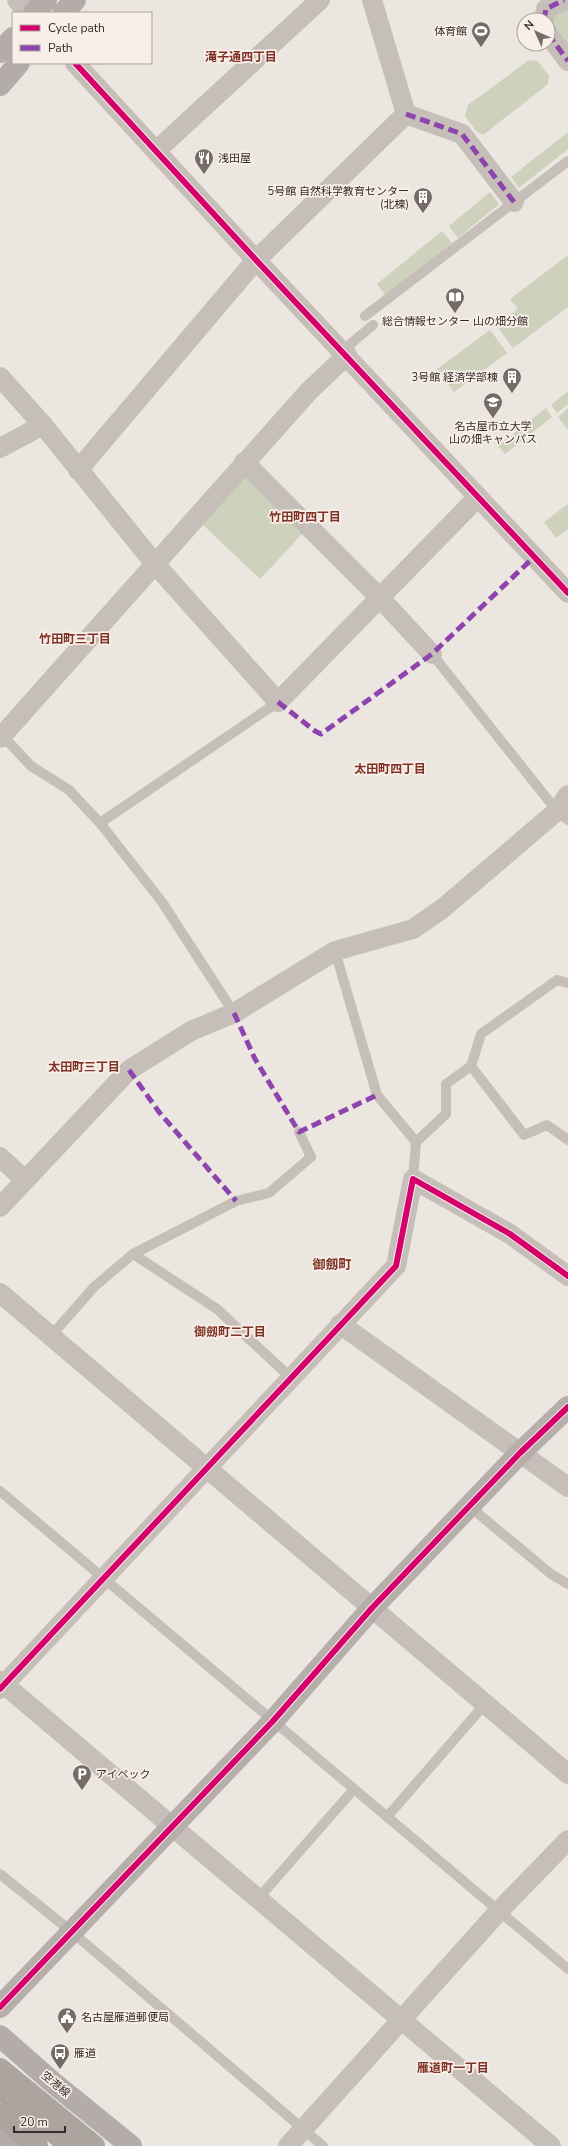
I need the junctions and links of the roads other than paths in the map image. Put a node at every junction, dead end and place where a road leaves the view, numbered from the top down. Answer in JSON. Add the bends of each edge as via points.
{"nodes":[{"id":1,"x":17,"y":0,"type":"edge"},
{"id":2,"x":46,"y":0,"type":"edge"},
{"id":3,"x":320,"y":0,"type":"edge"},
{"id":4,"x":372,"y":0,"type":"edge"},
{"id":5,"x":564,"y":0,"type":"edge"},
{"id":6,"x":72,"y":5,"type":"edge"},
{"id":7,"x":28,"y":12,"type":"edge"},
{"id":8,"x":35,"y":12,"type":"edge"},
{"id":9,"x":47,"y":12,"type":"edge"},
{"id":10,"x":545,"y":12,"type":"edge"},
{"id":11,"x":12,"y":39,"type":"edge"},
{"id":12,"x":556,"y":45,"type":"edge"},
{"id":13,"x":0,"y":52,"type":"edge"},
{"id":14,"x":568,"y":61,"type":"edge"},
{"id":15,"x":18,"y":64,"type":"edge"},
{"id":16,"x":77,"y":64,"type":"edge"},
{"id":17,"x":0,"y":85,"type":"edge"},
{"id":18,"x":406,"y":114,"type":"junction"},
{"id":19,"x":157,"y":150,"type":"junction"},
{"id":20,"x":568,"y":161,"type":"edge"},
{"id":21,"x":514,"y":202,"type":"junction"},
{"id":22,"x":256,"y":260,"type":"junction"},
{"id":23,"x":365,"y":316,"type":"dead end"},
{"id":24,"x":373,"y":325,"type":"dead end"},
{"id":25,"x":344,"y":353,"type":"junction"},
{"id":26,"x":0,"y":377,"type":"edge"},
{"id":27,"x":43,"y":425,"type":"junction"},
{"id":28,"x":0,"y":448,"type":"edge"},
{"id":29,"x":244,"y":462,"type":"junction"},
{"id":30,"x":78,"y":470,"type":"junction"},
{"id":31,"x":478,"y":497,"type":"junction"},
{"id":32,"x":155,"y":564,"type":"junction"},
{"id":33,"x":568,"y":593,"type":"edge"},
{"id":34,"x":379,"y":597,"type":"junction"},
{"id":35,"x":432,"y":654,"type":"joint"},
{"id":36,"x":278,"y":702,"type":"junction"},
{"id":37,"x":1,"y":735,"type":"edge"},
{"id":38,"x":564,"y":809,"type":"edge"},
{"id":39,"x":100,"y":822,"type":"junction"},
{"id":40,"x":335,"y":951,"type":"junction"},
{"id":41,"x":568,"y":983,"type":"edge"},
{"id":42,"x":234,"y":1013,"type":"junction"},
{"id":43,"x":471,"y":1066,"type":"junction"},
{"id":44,"x":299,"y":1132,"type":"dead end"},
{"id":45,"x":568,"y":1140,"type":"edge"},
{"id":46,"x":416,"y":1142,"type":"junction"},
{"id":47,"x":0,"y":1157,"type":"edge"},
{"id":48,"x":413,"y":1179,"type":"junction"},
{"id":49,"x":25,"y":1180,"type":"junction"},
{"id":50,"x":0,"y":1206,"type":"edge"},
{"id":51,"x":133,"y":1254,"type":"junction"},
{"id":52,"x":568,"y":1276,"type":"edge"},
{"id":53,"x":0,"y":1293,"type":"edge"},
{"id":54,"x":340,"y":1324,"type":"junction"},
{"id":55,"x":51,"y":1336,"type":"junction"},
{"id":56,"x":290,"y":1377,"type":"junction"},
{"id":57,"x":568,"y":1407,"type":"edge"},
{"id":58,"x":520,"y":1453,"type":"junction"},
{"id":59,"x":206,"y":1467,"type":"junction"},
{"id":60,"x":568,"y":1487,"type":"edge"},
{"id":61,"x":0,"y":1490,"type":"edge"},
{"id":62,"x":469,"y":1506,"type":"junction"},
{"id":63,"x":104,"y":1578,"type":"junction"},
{"id":64,"x":568,"y":1584,"type":"edge"},
{"id":65,"x":372,"y":1608,"type":"junction"},
{"id":66,"x":1,"y":1685,"type":"edge"},
{"id":67,"x":485,"y":1704,"type":"junction"},
{"id":68,"x":274,"y":1721,"type":"junction"},
{"id":69,"x":568,"y":1774,"type":"edge"},
{"id":70,"x":354,"y":1789,"type":"junction"},
{"id":71,"x":387,"y":1816,"type":"junction"},
{"id":72,"x":172,"y":1827,"type":"junction"},
{"id":73,"x":568,"y":1840,"type":"edge"},
{"id":74,"x":0,"y":1874,"type":"edge"},
{"id":75,"x":257,"y":1900,"type":"junction"},
{"id":76,"x":499,"y":1911,"type":"junction"},
{"id":77,"x":72,"y":1932,"type":"junction"},
{"id":78,"x":568,"y":1969,"type":"edge"},
{"id":79,"x":0,"y":2007,"type":"edge"},
{"id":80,"x":402,"y":2021,"type":"junction"},
{"id":81,"x":0,"y":2036,"type":"edge"},
{"id":82,"x":0,"y":2069,"type":"edge"},
{"id":83,"x":0,"y":2089,"type":"edge"},
{"id":84,"x":0,"y":2115,"type":"edge"},
{"id":85,"x":304,"y":2130,"type":"junction"},
{"id":86,"x":0,"y":2135,"type":"edge"},
{"id":87,"x":14,"y":2146,"type":"edge"},
{"id":88,"x":37,"y":2146,"type":"edge"},
{"id":89,"x":70,"y":2146,"type":"edge"},
{"id":90,"x":94,"y":2146,"type":"edge"},
{"id":91,"x":131,"y":2146,"type":"edge"},
{"id":92,"x":288,"y":2146,"type":"edge"},
{"id":93,"x":322,"y":2146,"type":"edge"},
{"id":94,"x":551,"y":2146,"type":"edge"}],
"edges":[{"from":1,"to":7,"type":"street"},
{"from":2,"to":8,"type":"main road"},
{"from":3,"to":19,"type":"street"},
{"from":4,"to":18,"type":"street"},
{"from":5,"to":10,"type":"street","via":[[546,9]]},
{"from":6,"to":9,"type":"street"},
{"from":11,"to":13,"type":"main road"},
{"from":12,"to":14,"type":"street"},
{"from":15,"to":17,"type":"main road"},
{"from":16,"to":19,"type":"street"},
{"from":18,"to":21,"type":"street","via":[[462,134]]},
{"from":18,"to":22,"type":"street"},
{"from":19,"to":22,"type":"street"},
{"from":20,"to":21,"type":"lane"},
{"from":21,"to":23,"type":"lane"},
{"from":22,"to":25,"type":"street"},
{"from":22,"to":30,"type":"street"},
{"from":24,"to":25,"type":"lane"},
{"from":25,"to":29,"type":"street"},
{"from":25,"to":31,"type":"street"},
{"from":26,"to":27,"type":"street"},
{"from":27,"to":28,"type":"street"},
{"from":27,"to":30,"type":"street"},
{"from":29,"to":32,"type":"street"},
{"from":29,"to":34,"type":"street"},
{"from":30,"to":32,"type":"street"},
{"from":31,"to":33,"type":"street"},
{"from":31,"to":34,"type":"street"},
{"from":32,"to":36,"type":"street"},
{"from":32,"to":37,"type":"street"},
{"from":34,"to":35,"type":"street"},
{"from":34,"to":36,"type":"street"},
{"from":35,"to":38,"type":"lane"},
{"from":36,"to":39,"type":"lane"},
{"from":37,"to":39,"type":"lane","via":[[31,766],[69,790]]},
{"from":38,"to":40,"type":"street","via":[[442,909],[413,929]]},
{"from":39,"to":42,"type":"lane","via":[[162,902]]},
{"from":40,"to":42,"type":"street"},
{"from":40,"to":46,"type":"lane","via":[[377,1095]]},
{"from":41,"to":43,"type":"lane","via":[[558,980],[481,1034]]},
{"from":42,"to":49,"type":"street","via":[[191,1031],[129,1070]]},
{"from":43,"to":45,"type":"lane","via":[[524,1136],[547,1125]]},
{"from":43,"to":46,"type":"lane","via":[[446,1084],[446,1114]]},
{"from":44,"to":51,"type":"lane","via":[[311,1157],[269,1193],[236,1201]]},
{"from":46,"to":48,"type":"lane"},
{"from":47,"to":49,"type":"street"},
{"from":48,"to":52,"type":"street","via":[[510,1234]]},
{"from":48,"to":54,"type":"street","via":[[396,1266]]},
{"from":49,"to":50,"type":"street"},
{"from":51,"to":55,"type":"lane","via":[[94,1287]]},
{"from":51,"to":56,"type":"lane","via":[[217,1309]]},
{"from":53,"to":55,"type":"street"},
{"from":54,"to":56,"type":"street"},
{"from":54,"to":58,"type":"street"},
{"from":55,"to":59,"type":"street"},
{"from":56,"to":59,"type":"street"},
{"from":57,"to":58,"type":"street"},
{"from":58,"to":60,"type":"street"},
{"from":58,"to":62,"type":"street"},
{"from":59,"to":63,"type":"street"},
{"from":59,"to":65,"type":"street"},
{"from":61,"to":63,"type":"lane"},
{"from":62,"to":64,"type":"lane","via":[[551,1574]]},
{"from":62,"to":65,"type":"street"},
{"from":63,"to":66,"type":"street"},
{"from":63,"to":68,"type":"lane"},
{"from":65,"to":67,"type":"street"},
{"from":65,"to":68,"type":"street"},
{"from":66,"to":72,"type":"street"},
{"from":67,"to":69,"type":"street"},
{"from":67,"to":71,"type":"lane"},
{"from":68,"to":70,"type":"lane"},
{"from":68,"to":72,"type":"street"},
{"from":70,"to":71,"type":"lane"},
{"from":70,"to":75,"type":"lane"},
{"from":71,"to":76,"type":"lane"},
{"from":72,"to":75,"type":"street"},
{"from":72,"to":77,"type":"street"},
{"from":73,"to":76,"type":"street"},
{"from":74,"to":77,"type":"lane"},
{"from":75,"to":80,"type":"street"},
{"from":76,"to":78,"type":"lane"},
{"from":76,"to":80,"type":"street"},
{"from":77,"to":79,"type":"street"},
{"from":77,"to":85,"type":"lane"},
{"from":80,"to":85,"type":"street"},
{"from":80,"to":94,"type":"street"},
{"from":81,"to":91,"type":"main road","name":"空港線"},
{"from":82,"to":90,"type":"highway"},
{"from":83,"to":89,"type":"highway"},
{"from":84,"to":88,"type":"highway"},
{"from":85,"to":92,"type":"street"},
{"from":85,"to":93,"type":"lane"},
{"from":86,"to":87,"type":"main road"}]}
